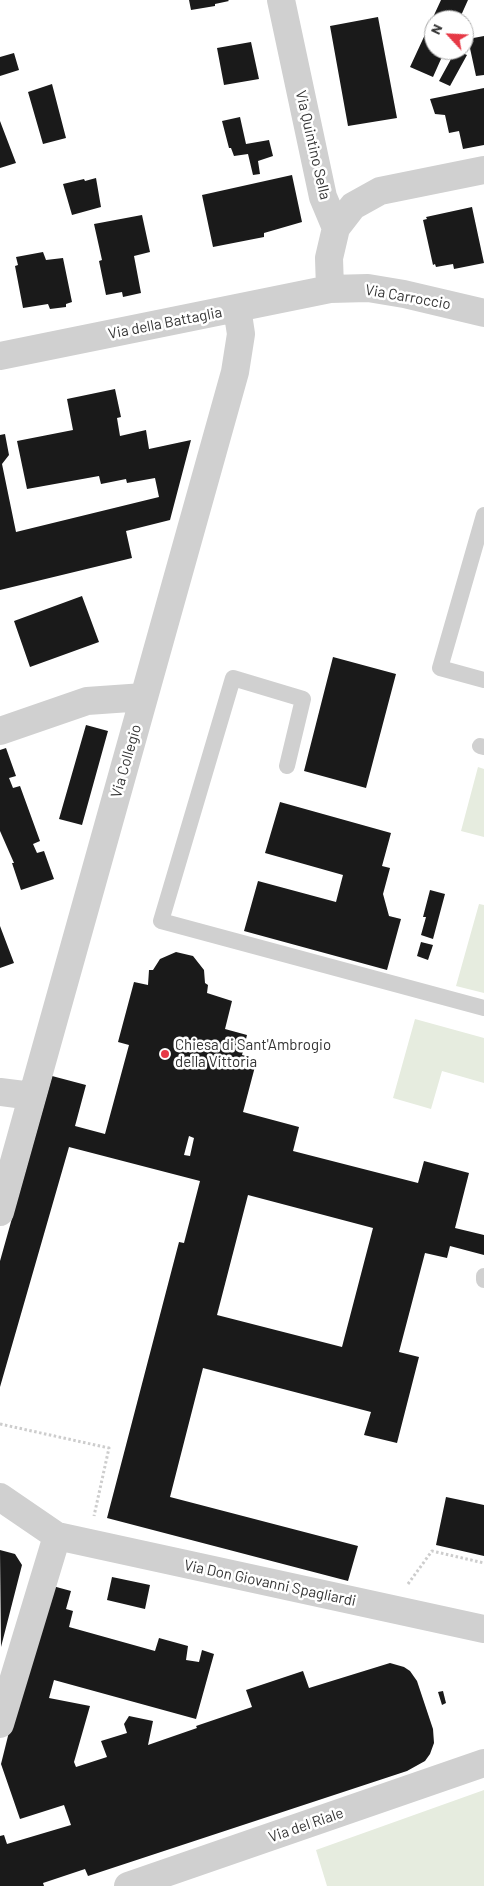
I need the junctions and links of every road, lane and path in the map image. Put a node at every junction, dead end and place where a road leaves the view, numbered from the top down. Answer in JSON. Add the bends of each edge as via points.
{"nodes":[{"id":1,"x":281,"y":0,"type":"edge"},
{"id":2,"x":484,"y":170,"type":"edge"},
{"id":3,"x":336,"y":228,"type":"junction"},
{"id":4,"x":330,"y":289,"type":"junction"},
{"id":5,"x":238,"y":308,"type":"junction"},
{"id":6,"x":484,"y":313,"type":"edge"},
{"id":7,"x":0,"y":356,"type":"edge"},
{"id":8,"x":484,"y":515,"type":"edge"},
{"id":9,"x":484,"y":680,"type":"edge"},
{"id":10,"x":144,"y":697,"type":"junction"},
{"id":11,"x":0,"y":731,"type":"edge"},
{"id":12,"x":287,"y":766,"type":"dead end"},
{"id":13,"x":484,"y":1008,"type":"edge"},
{"id":14,"x":0,"y":1092,"type":"edge"},
{"id":15,"x":32,"y":1096,"type":"junction"},
{"id":16,"x":0,"y":1212,"type":"edge"},
{"id":17,"x":484,"y":1276,"type":"edge"},
{"id":18,"x":484,"y":1280,"type":"edge"},
{"id":19,"x":0,"y":1424,"type":"edge"},
{"id":20,"x":0,"y":1497,"type":"edge"},
{"id":21,"x":93,"y":1523,"type":"dead end"},
{"id":22,"x":57,"y":1536,"type":"junction"},
{"id":23,"x":484,"y":1563,"type":"edge"},
{"id":24,"x":407,"y":1586,"type":"dead end"},
{"id":25,"x":484,"y":1629,"type":"edge"},
{"id":26,"x":0,"y":1724,"type":"edge"},
{"id":27,"x":484,"y":1763,"type":"edge"},
{"id":28,"x":128,"y":1886,"type":"edge"}],
"edges":[{"from":1,"to":3,"type":"street","name":"Via Quintino Sella","via":[[323,197]]},
{"from":2,"to":3,"type":"street","via":[[380,191],[353,206]]},
{"from":3,"to":4,"type":"street","via":[[329,258]]},
{"from":4,"to":5,"type":"street","name":"Via della Battaglia"},
{"from":4,"to":6,"type":"street","name":"Via Carroccio","via":[[368,288]]},
{"from":5,"to":7,"type":"street","name":"Via della Battaglia"},
{"from":5,"to":10,"type":"street","name":"Via Collegio","via":[[241,334],[235,372]]},
{"from":8,"to":9,"type":"lane","via":[[440,668]]},
{"from":10,"to":11,"type":"street","via":[[87,700]]},
{"from":10,"to":15,"type":"street","name":"Via Collegio"},
{"from":12,"to":13,"type":"lane","via":[[303,699],[233,678],[161,921]]},
{"from":14,"to":15,"type":"street"},
{"from":15,"to":16,"type":"street","name":"Via Collegio"},
{"from":17,"to":18,"type":"lane"},
{"from":19,"to":21,"type":"path","via":[[109,1448]]},
{"from":20,"to":22,"type":"street","name":"Via Don Giovanni Spagliardi"},
{"from":22,"to":25,"type":"street","name":"Via Don Giovanni Spagliardi"},
{"from":22,"to":26,"type":"street"},
{"from":23,"to":24,"type":"path","via":[[432,1551]]},
{"from":27,"to":28,"type":"street","name":"Via del Riale"}]}
